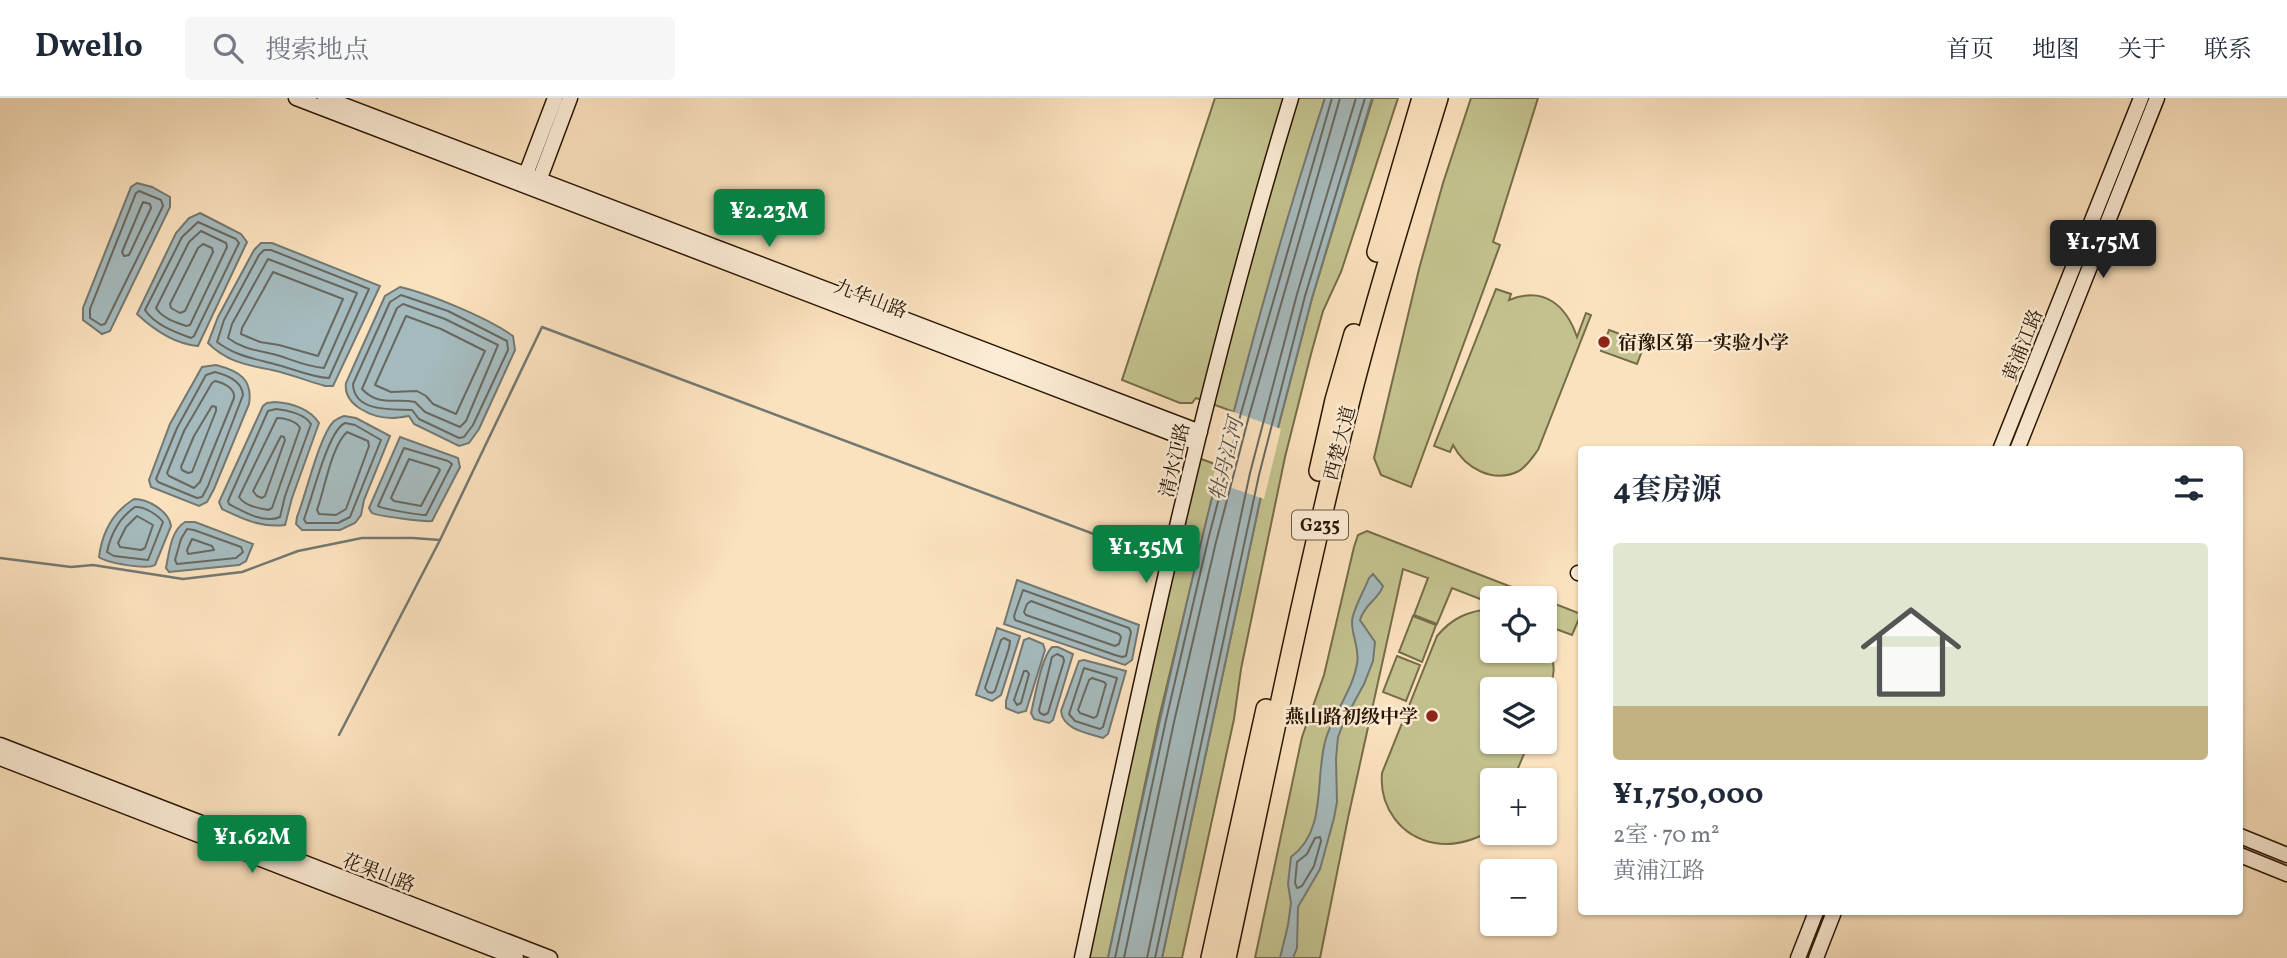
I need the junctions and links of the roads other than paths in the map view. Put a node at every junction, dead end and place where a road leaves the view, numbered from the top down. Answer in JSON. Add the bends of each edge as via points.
{"nodes":[{"id":1,"x":296,"y":98,"type":"edge"},
{"id":2,"x":325,"y":98,"type":"edge"},
{"id":3,"x":555,"y":98,"type":"edge"},
{"id":4,"x":570,"y":98,"type":"edge"},
{"id":5,"x":1291,"y":98,"type":"edge"},
{"id":6,"x":1422,"y":98,"type":"edge"},
{"id":7,"x":1438,"y":98,"type":"edge"},
{"id":8,"x":2141,"y":98,"type":"edge"},
{"id":9,"x":2157,"y":98,"type":"edge"},
{"id":10,"x":530,"y":183,"type":"junction"},
{"id":11,"x":1199,"y":438,"type":"junction"},
{"id":12,"x":2002,"y":446,"type":"edge"},
{"id":13,"x":2019,"y":446,"type":"edge"},
{"id":14,"x":0,"y":745,"type":"edge"},
{"id":15,"x":0,"y":758,"type":"edge"},
{"id":16,"x":2243,"y":837,"type":"edge"},
{"id":17,"x":2287,"y":855,"type":"edge"},
{"id":18,"x":2243,"y":856,"type":"edge"},
{"id":19,"x":2287,"y":874,"type":"edge"},
{"id":20,"x":1815,"y":915,"type":"edge"},
{"id":21,"x":1833,"y":915,"type":"edge"},
{"id":22,"x":516,"y":958,"type":"edge"},
{"id":23,"x":550,"y":958,"type":"edge"},
{"id":24,"x":1082,"y":958,"type":"edge"},
{"id":25,"x":1211,"y":958,"type":"edge"},
{"id":26,"x":1226,"y":958,"type":"edge"},
{"id":27,"x":1797,"y":958,"type":"edge"},
{"id":28,"x":1816,"y":958,"type":"edge"}],
"edges":[{"from":1,"to":10,"type":"street","name":"九华山路"},
{"from":2,"to":10,"type":"street","name":"九华山路"},
{"from":3,"to":10,"type":"street"},
{"from":4,"to":10,"type":"street"},
{"from":5,"to":11,"type":"street","name":"清水江路","via":[[1253,222]]},
{"from":6,"to":25,"type":"highway","name":"西楚大道","number":"G235","via":[[1335,400]]},
{"from":7,"to":26,"type":"highway","name":"西楚大道","number":"G235","via":[[1346,415]]},
{"from":8,"to":12,"type":"street","name":"黄浦江路"},
{"from":9,"to":13,"type":"street","name":"黄浦江路"},
{"from":10,"to":11,"type":"street","name":"九华山路"},
{"from":11,"to":24,"type":"street","name":"清水江路"},
{"from":14,"to":23,"type":"street","name":"花果山路"},
{"from":15,"to":22,"type":"street","name":"花果山路"},
{"from":16,"to":17,"type":"street"},
{"from":18,"to":19,"type":"street"},
{"from":20,"to":27,"type":"street"},
{"from":21,"to":28,"type":"street"}]}
